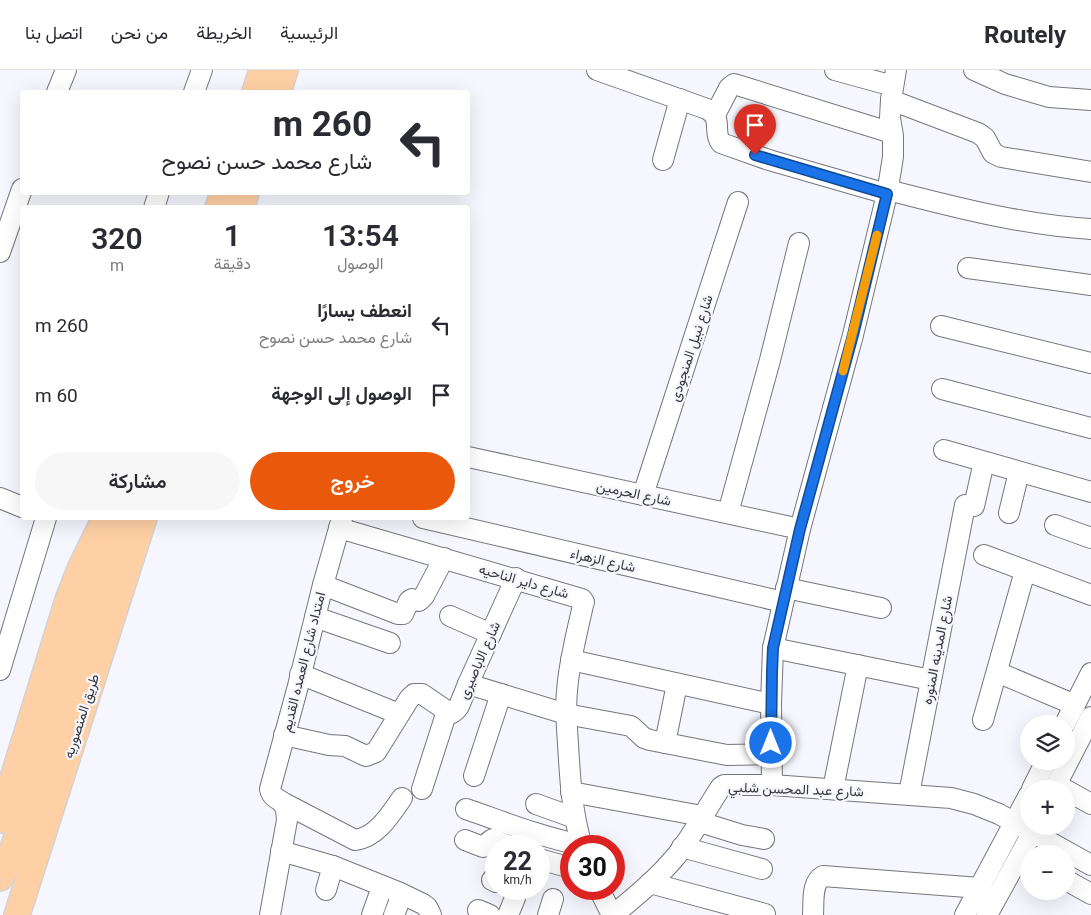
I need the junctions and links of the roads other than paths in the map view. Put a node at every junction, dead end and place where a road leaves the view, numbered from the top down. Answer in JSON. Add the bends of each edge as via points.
{"nodes":[{"id":1,"x":66,"y":70,"type":"edge"},
{"id":2,"x":202,"y":70,"type":"edge"},
{"id":3,"x":262,"y":70,"type":"edge"},
{"id":4,"x":285,"y":70,"type":"edge"},
{"id":5,"x":597,"y":70,"type":"edge"},
{"id":6,"x":835,"y":70,"type":"edge"},
{"id":7,"x":974,"y":70,"type":"edge"},
{"id":8,"x":893,"y":85,"type":"edge"},
{"id":9,"x":59,"y":90,"type":"edge"},
{"id":10,"x":195,"y":90,"type":"edge"},
{"id":11,"x":256,"y":90,"type":"edge"},
{"id":12,"x":279,"y":90,"type":"edge"},
{"id":13,"x":680,"y":99,"type":"junction"},
{"id":14,"x":1091,"y":100,"type":"edge"},
{"id":15,"x":715,"y":115,"type":"junction"},
{"id":16,"x":892,"y":133,"type":"junction"},
{"id":17,"x":663,"y":160,"type":"dead end"},
{"id":18,"x":1091,"y":172,"type":"edge"},
{"id":19,"x":888,"y":192,"type":"junction"},
{"id":20,"x":20,"y":194,"type":"edge"},
{"id":21,"x":738,"y":202,"type":"dead end"},
{"id":22,"x":12,"y":212,"type":"edge"},
{"id":23,"x":1091,"y":229,"type":"edge"},
{"id":24,"x":799,"y":243,"type":"dead end"},
{"id":25,"x":0,"y":252,"type":"edge"},
{"id":26,"x":968,"y":268,"type":"dead end"},
{"id":27,"x":1091,"y":285,"type":"edge"},
{"id":28,"x":942,"y":326,"type":"dead end"},
{"id":29,"x":1091,"y":363,"type":"edge"},
{"id":30,"x":942,"y":389,"type":"dead end"},
{"id":31,"x":1091,"y":428,"type":"edge"},
{"id":32,"x":944,"y":450,"type":"dead end"},
{"id":33,"x":470,"y":457,"type":"edge"},
{"id":34,"x":984,"y":462,"type":"junction"},
{"id":35,"x":1019,"y":472,"type":"junction"},
{"id":36,"x":1091,"y":492,"type":"edge"},
{"id":37,"x":643,"y":495,"type":"junction"},
{"id":38,"x":0,"y":498,"type":"edge"},
{"id":39,"x":20,"y":506,"type":"edge"},
{"id":40,"x":728,"y":513,"type":"junction"},
{"id":41,"x":1009,"y":513,"type":"dead end"},
{"id":42,"x":45,"y":520,"type":"edge"},
{"id":43,"x":104,"y":520,"type":"edge"},
{"id":44,"x":119,"y":520,"type":"edge"},
{"id":45,"x":143,"y":520,"type":"edge"},
{"id":46,"x":432,"y":520,"type":"edge"},
{"id":47,"x":341,"y":523,"type":"edge"},
{"id":48,"x":1055,"y":525,"type":"dead end"},
{"id":49,"x":800,"y":529,"type":"junction"},
{"id":50,"x":1091,"y":538,"type":"edge"},
{"id":51,"x":984,"y":555,"type":"dead end"},
{"id":52,"x":444,"y":558,"type":"junction"},
{"id":53,"x":1025,"y":571,"type":"junction"},
{"id":54,"x":516,"y":578,"type":"junction"},
{"id":55,"x":323,"y":586,"type":"junction"},
{"id":56,"x":785,"y":595,"type":"junction"},
{"id":57,"x":1091,"y":595,"type":"edge"},
{"id":58,"x":881,"y":608,"type":"dead end"},
{"id":59,"x":450,"y":616,"type":"dead end"},
{"id":60,"x":315,"y":617,"type":"junction"},
{"id":61,"x":490,"y":634,"type":"junction"},
{"id":62,"x":390,"y":643,"type":"dead end"},
{"id":63,"x":773,"y":648,"type":"junction"},
{"id":64,"x":571,"y":660,"type":"junction"},
{"id":65,"x":1,"y":662,"type":"edge"},
{"id":66,"x":858,"y":665,"type":"junction"},
{"id":67,"x":997,"y":672,"type":"junction"},
{"id":68,"x":1091,"y":673,"type":"edge"},
{"id":69,"x":300,"y":674,"type":"junction"},
{"id":70,"x":931,"y":680,"type":"junction"},
{"id":71,"x":468,"y":684,"type":"junction"},
{"id":72,"x":677,"y":684,"type":"junction"},
{"id":73,"x":501,"y":694,"type":"junction"},
{"id":74,"x":771,"y":704,"type":"junction"},
{"id":75,"x":1075,"y":705,"type":"junction"},
{"id":76,"x":447,"y":711,"type":"junction"},
{"id":77,"x":399,"y":714,"type":"junction"},
{"id":78,"x":566,"y":714,"type":"junction"},
{"id":79,"x":1070,"y":715,"type":"edge"},
{"id":80,"x":983,"y":720,"type":"dead end"},
{"id":81,"x":1088,"y":731,"type":"edge"},
{"id":82,"x":284,"y":735,"type":"junction"},
{"id":83,"x":665,"y":743,"type":"junction"},
{"id":84,"x":771,"y":754,"type":"junction"},
{"id":85,"x":474,"y":776,"type":"dead end"},
{"id":86,"x":1064,"y":780,"type":"edge"},
{"id":87,"x":772,"y":785,"type":"junction"},
{"id":88,"x":422,"y":789,"type":"dead end"},
{"id":89,"x":833,"y":789,"type":"junction"},
{"id":90,"x":570,"y":792,"type":"junction"},
{"id":91,"x":909,"y":794,"type":"junction"},
{"id":92,"x":1075,"y":796,"type":"edge"},
{"id":93,"x":402,"y":798,"type":"dead end"},
{"id":94,"x":282,"y":802,"type":"junction"},
{"id":95,"x":536,"y":804,"type":"dead end"},
{"id":96,"x":1091,"y":804,"type":"edge"},
{"id":97,"x":466,"y":809,"type":"dead end"},
{"id":98,"x":1020,"y":812,"type":"edge"},
{"id":99,"x":574,"y":818,"type":"junction"},
{"id":100,"x":701,"y":819,"type":"junction"},
{"id":101,"x":0,"y":820,"type":"edge"},
{"id":102,"x":1015,"y":822,"type":"junction"},
{"id":103,"x":1020,"y":824,"type":"edge"},
{"id":104,"x":515,"y":835,"type":"edge"},
{"id":105,"x":578,"y":835,"type":"edge"},
{"id":106,"x":1043,"y":835,"type":"edge"},
{"id":107,"x":764,"y":839,"type":"dead end"},
{"id":108,"x":464,"y":840,"type":"dead end"},
{"id":109,"x":485,"y":846,"type":"edge"},
{"id":110,"x":682,"y":847,"type":"junction"},
{"id":111,"x":281,"y":851,"type":"junction"},
{"id":112,"x":1020,"y":864,"type":"edge"},
{"id":113,"x":333,"y":866,"type":"junction"},
{"id":114,"x":1091,"y":866,"type":"edge"},
{"id":115,"x":762,"y":869,"type":"dead end"},
{"id":116,"x":0,"y":878,"type":"edge"},
{"id":117,"x":650,"y":884,"type":"junction"},
{"id":118,"x":1075,"y":885,"type":"edge"},
{"id":119,"x":382,"y":887,"type":"junction"},
{"id":120,"x":980,"y":888,"type":"junction"},
{"id":121,"x":326,"y":890,"type":"dead end"},
{"id":122,"x":402,"y":894,"type":"junction"},
{"id":123,"x":1091,"y":894,"type":"edge"},
{"id":124,"x":514,"y":900,"type":"edge"},
{"id":125,"x":604,"y":900,"type":"edge"},
{"id":126,"x":515,"y":913,"type":"edge"},
{"id":127,"x":765,"y":914,"type":"edge"},
{"id":128,"x":17,"y":915,"type":"edge"},
{"id":129,"x":270,"y":915,"type":"edge"},
{"id":130,"x":372,"y":915,"type":"edge"},
{"id":131,"x":394,"y":915,"type":"edge"},
{"id":132,"x":432,"y":915,"type":"edge"},
{"id":133,"x":612,"y":915,"type":"edge"},
{"id":134,"x":813,"y":915,"type":"edge"},
{"id":135,"x":965,"y":915,"type":"edge"},
{"id":136,"x":987,"y":915,"type":"edge"}],
"edges":[{"from":1,"to":9,"type":"street"},
{"from":2,"to":10,"type":"street"},
{"from":3,"to":11,"type":"main road"},
{"from":4,"to":12,"type":"main road"},
{"from":5,"to":13,"type":"street"},
{"from":6,"to":8,"type":"street"},
{"from":7,"to":14,"type":"street","via":[[1049,98]]},
{"from":8,"to":16,"type":"street"},
{"from":8,"to":18,"type":"street","via":[[978,133],[985,138],[993,153],[1001,157]]},
{"from":13,"to":15,"type":"street"},
{"from":13,"to":17,"type":"street"},
{"from":15,"to":16,"type":"street","via":[[734,84]]},
{"from":15,"to":19,"type":"street","via":[[721,143],[769,160]]},
{"from":16,"to":19,"type":"street","via":[[893,157]]},
{"from":19,"to":23,"type":"street","via":[[1018,220]]},
{"from":19,"to":49,"type":"street"},
{"from":20,"to":22,"type":"street"},
{"from":21,"to":37,"type":"street","name":"شارع نبيل المنجودى"},
{"from":22,"to":25,"type":"street"},
{"from":24,"to":40,"type":"street"},
{"from":26,"to":27,"type":"street"},
{"from":28,"to":29,"type":"street"},
{"from":30,"to":31,"type":"street"},
{"from":32,"to":34,"type":"street"},
{"from":33,"to":37,"type":"street","name":"شارع الحرمين"},
{"from":34,"to":35,"type":"street"},
{"from":34,"to":70,"type":"street","name":"شارع المدينه المنوره","via":[[970,506]]},
{"from":35,"to":36,"type":"street"},
{"from":35,"to":41,"type":"street"},
{"from":37,"to":40,"type":"street","name":"شارع الحرمين"},
{"from":38,"to":39,"type":"street"},
{"from":40,"to":49,"type":"street","name":"شارع الحرمين"},
{"from":42,"to":65,"type":"street"},
{"from":43,"to":101,"type":"main road","via":[[68,600]]},
{"from":44,"to":116,"type":"main road","name":"طريق المنصوريه","via":[[43,759],[7,866]]},
{"from":45,"to":128,"type":"main road","name":"طريق المنصوريه"},
{"from":46,"to":56,"type":"street","name":"شارع الزهراء"},
{"from":47,"to":52,"type":"street","name":"شارع داير الناحيه"},
{"from":47,"to":55,"type":"street","name":"امتداد شارع العمده القديم"},
{"from":48,"to":50,"type":"street"},
{"from":49,"to":56,"type":"street"},
{"from":51,"to":53,"type":"street"},
{"from":52,"to":54,"type":"street","name":"شارع داير الناحيه"},
{"from":52,"to":55,"type":"street","via":[[424,596],[419,601],[409,601],[403,614]]},
{"from":53,"to":57,"type":"street"},
{"from":53,"to":67,"type":"street"},
{"from":54,"to":61,"type":"street","name":"شارع الاباصيرى"},
{"from":54,"to":64,"type":"street","name":"شارع داير الناحيه","via":[[582,598],[584,602]]},
{"from":55,"to":60,"type":"street","name":"امتداد شارع العمده القديم"},
{"from":56,"to":58,"type":"street","name":"شارع الزهراء"},
{"from":56,"to":63,"type":"street"},
{"from":59,"to":61,"type":"street"},
{"from":60,"to":62,"type":"street"},
{"from":60,"to":69,"type":"street","name":"امتداد شارع العمده القديم"},
{"from":61,"to":71,"type":"street","name":"شارع الاباصيرى"},
{"from":63,"to":66,"type":"street"},
{"from":63,"to":74,"type":"street"},
{"from":64,"to":72,"type":"street"},
{"from":64,"to":78,"type":"street","name":"شارع داير الناحيه"},
{"from":66,"to":70,"type":"street"},
{"from":66,"to":89,"type":"street"},
{"from":67,"to":75,"type":"street"},
{"from":67,"to":80,"type":"street"},
{"from":68,"to":75,"type":"street"},
{"from":69,"to":77,"type":"street"},
{"from":69,"to":82,"type":"street","name":"امتداد شارع العمده القديم"},
{"from":70,"to":91,"type":"street","name":"شارع المدينه المنوره"},
{"from":71,"to":73,"type":"street"},
{"from":71,"to":76,"type":"street","name":"شارع الاباصيرى","via":[[456,710]]},
{"from":72,"to":74,"type":"street"},
{"from":72,"to":83,"type":"street"},
{"from":73,"to":78,"type":"street"},
{"from":73,"to":85,"type":"street"},
{"from":74,"to":84,"type":"street"},
{"from":75,"to":79,"type":"street"},
{"from":76,"to":77,"type":"street","name":"شارع الاباصيرى","via":[[422,694],[414,694]]},
{"from":76,"to":88,"type":"street"},
{"from":77,"to":82,"type":"street","name":"شارع الاباصيرى","via":[[376,752],[366,756],[345,746]]},
{"from":78,"to":83,"type":"street","via":[[631,726],[644,738]]},
{"from":78,"to":90,"type":"street","name":"شارع داير الناحيه"},
{"from":81,"to":86,"type":"street"},
{"from":82,"to":94,"type":"street","name":"امتداد شارع العمده القديم","via":[[270,789]]},
{"from":83,"to":84,"type":"street","via":[[727,755]]},
{"from":84,"to":87,"type":"street"},
{"from":87,"to":89,"type":"street","name":"شارع عبد المحسن شلبي"},
{"from":87,"to":100,"type":"street","name":"شارع عبد المحسن شلبي","via":[[724,785]]},
{"from":89,"to":91,"type":"street","name":"شارع عبد المحسن شلبي"},
{"from":90,"to":99,"type":"street","name":"شارع داير الناحيه"},
{"from":90,"to":100,"type":"street"},
{"from":91,"to":102,"type":"street","name":"شارع عبد المحسن شلبي","via":[[952,798]]},
{"from":92,"to":96,"type":"street"},
{"from":93,"to":94,"type":"street","via":[[387,820],[367,836],[355,840]]},
{"from":94,"to":111,"type":"street","via":[[286,820]]},
{"from":95,"to":99,"type":"street"},
{"from":97,"to":104,"type":"street"},
{"from":98,"to":102,"type":"street"},
{"from":99,"to":105,"type":"street","name":"شارع داير الناحيه"},
{"from":100,"to":107,"type":"street","via":[[742,835]]},
{"from":100,"to":110,"type":"street","name":"شارع عبد المحسن شلبي"},
{"from":102,"to":103,"type":"street","name":"شارع عبد المحسن شلبي"},
{"from":102,"to":120,"type":"street"},
{"from":106,"to":114,"type":"street","name":"شارع عبد المحسن شلبي"},
{"from":108,"to":109,"type":"street"},
{"from":110,"to":115,"type":"street"},
{"from":110,"to":117,"type":"street","name":"شارع عبد المحسن شلبي"},
{"from":111,"to":113,"type":"street"},
{"from":111,"to":129,"type":"street"},
{"from":112,"to":136,"type":"street"},
{"from":113,"to":119,"type":"street"},
{"from":113,"to":121,"type":"street"},
{"from":117,"to":127,"type":"street"},
{"from":117,"to":133,"type":"street","name":"شارع عبد المحسن شلبي"},
{"from":118,"to":123,"type":"street"},
{"from":119,"to":122,"type":"street"},
{"from":119,"to":130,"type":"street"},
{"from":120,"to":134,"type":"street","via":[[823,876],[815,885]]},
{"from":120,"to":135,"type":"street"},
{"from":122,"to":131,"type":"street"},
{"from":122,"to":132,"type":"street","via":[[423,904]]},
{"from":124,"to":126,"type":"street"},
{"from":125,"to":133,"type":"street"}]}
